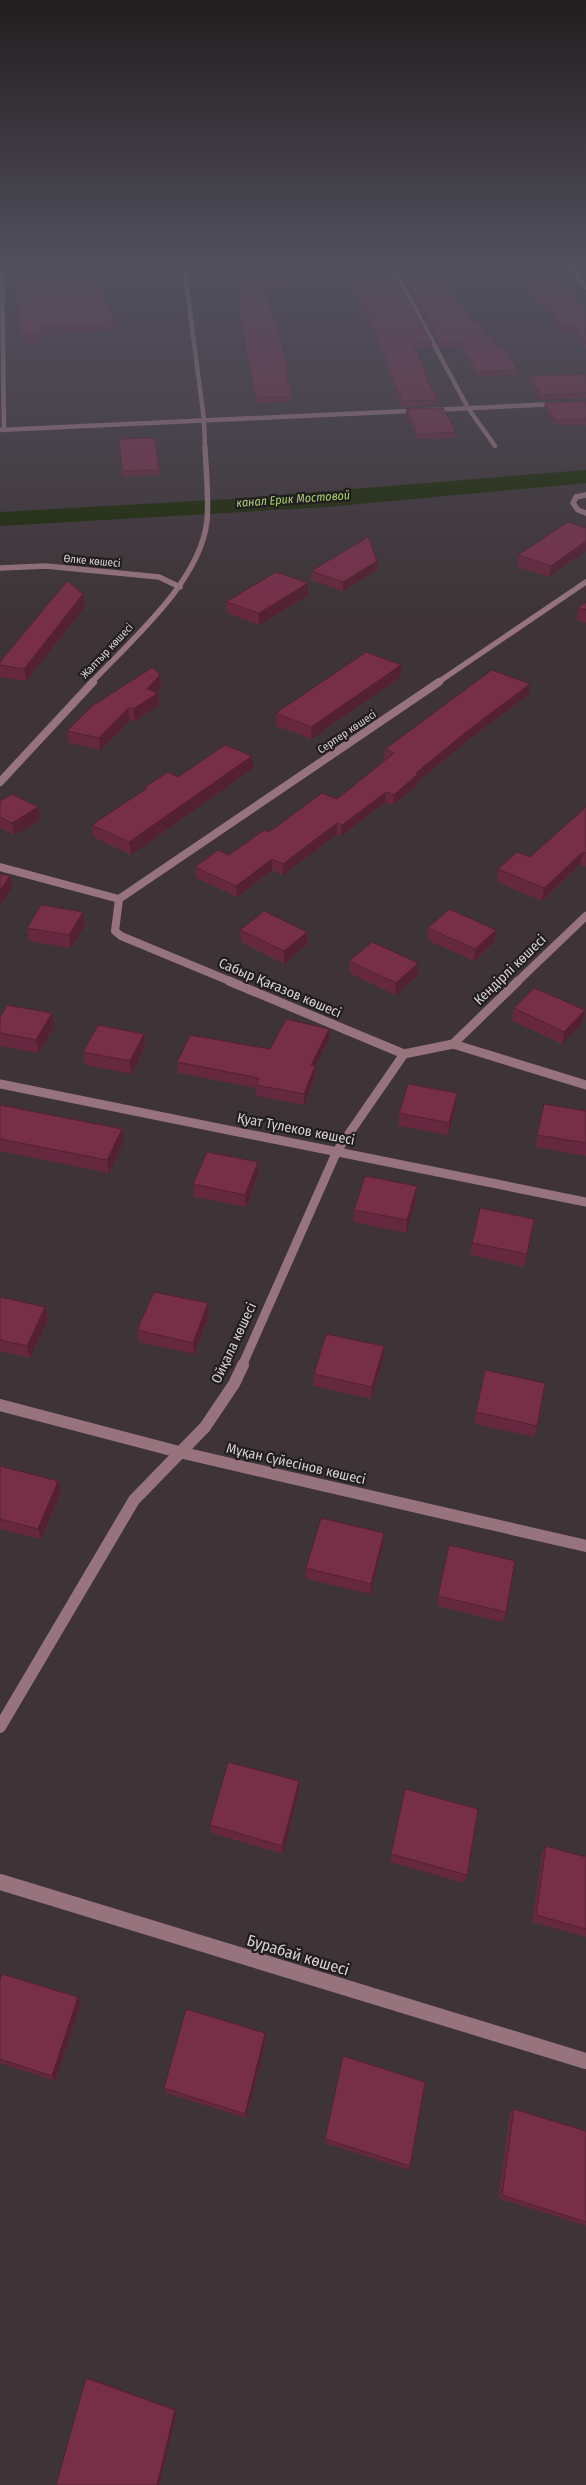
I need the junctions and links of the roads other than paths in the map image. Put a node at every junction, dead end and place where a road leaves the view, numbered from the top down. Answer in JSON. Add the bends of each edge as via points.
{"nodes":[{"id":1,"x":2,"y":382,"type":"edge"},
{"id":2,"x":199,"y":382,"type":"edge"},
{"id":3,"x":454,"y":382,"type":"edge"},
{"id":4,"x":566,"y":403,"type":"edge"},
{"id":5,"x":468,"y":408,"type":"junction"},
{"id":6,"x":204,"y":420,"type":"junction"},
{"id":7,"x":2,"y":430,"type":"edge"},
{"id":8,"x":495,"y":446,"type":"dead end"},
{"id":9,"x":586,"y":495,"type":"edge"},
{"id":10,"x":586,"y":513,"type":"edge"},
{"id":11,"x":0,"y":568,"type":"edge"},
{"id":12,"x":586,"y":582,"type":"edge"},
{"id":13,"x":180,"y":587,"type":"junction"},
{"id":14,"x":0,"y":782,"type":"edge"},
{"id":15,"x":0,"y":867,"type":"edge"},
{"id":16,"x":119,"y":899,"type":"junction"},
{"id":17,"x":586,"y":916,"type":"edge"},
{"id":18,"x":453,"y":1044,"type":"junction"},
{"id":19,"x":404,"y":1054,"type":"junction"},
{"id":20,"x":0,"y":1084,"type":"edge"},
{"id":21,"x":586,"y":1085,"type":"edge"},
{"id":22,"x":337,"y":1151,"type":"junction"},
{"id":23,"x":586,"y":1202,"type":"edge"},
{"id":24,"x":0,"y":1406,"type":"edge"},
{"id":25,"x":180,"y":1452,"type":"junction"},
{"id":26,"x":586,"y":1546,"type":"edge"},
{"id":27,"x":0,"y":1727,"type":"edge"},
{"id":28,"x":0,"y":1882,"type":"edge"},
{"id":29,"x":586,"y":2061,"type":"edge"}],
"edges":[{"from":1,"to":7,"type":"street"},
{"from":2,"to":6,"type":"street","name":"Жалтыр көшесі"},
{"from":3,"to":5,"type":"street"},
{"from":4,"to":5,"type":"street"},
{"from":5,"to":6,"type":"street"},
{"from":5,"to":8,"type":"street"},
{"from":6,"to":7,"type":"street"},
{"from":6,"to":13,"type":"street","name":"Жалтыр көшесі","via":[[207,520],[192,568]]},
{"from":9,"to":10,"type":"street","via":[[576,497],[573,503]]},
{"from":11,"to":13,"type":"street","name":"Өлке көшесі","via":[[46,566],[159,577]]},
{"from":12,"to":16,"type":"street","name":"Серпер көшесі"},
{"from":13,"to":14,"type":"street","name":"Жалтыр көшесі"},
{"from":15,"to":16,"type":"street"},
{"from":16,"to":19,"type":"street","name":"Сабыр Қағазов көшесі","via":[[114,923],[115,931],[121,936]]},
{"from":17,"to":18,"type":"street","name":"Кендірлі көшесі"},
{"from":18,"to":19,"type":"street"},
{"from":18,"to":21,"type":"street"},
{"from":19,"to":22,"type":"street","name":"Ойқала көшесі"},
{"from":20,"to":22,"type":"street","name":"Қуат Түлеков көшесі"},
{"from":22,"to":23,"type":"street","name":"Қуат Түлеков көшесі"},
{"from":22,"to":25,"type":"street","name":"Ойқала көшесі","via":[[234,1384],[205,1427]]},
{"from":24,"to":25,"type":"street","name":"Мұқан Сүйесінов көшесі"},
{"from":25,"to":26,"type":"street","name":"Мұқан Сүйесінов көшесі"},
{"from":25,"to":27,"type":"street","name":"Ойқала көшесі","via":[[134,1500]]},
{"from":28,"to":29,"type":"street","name":"Бурабай көшесi"}]}
